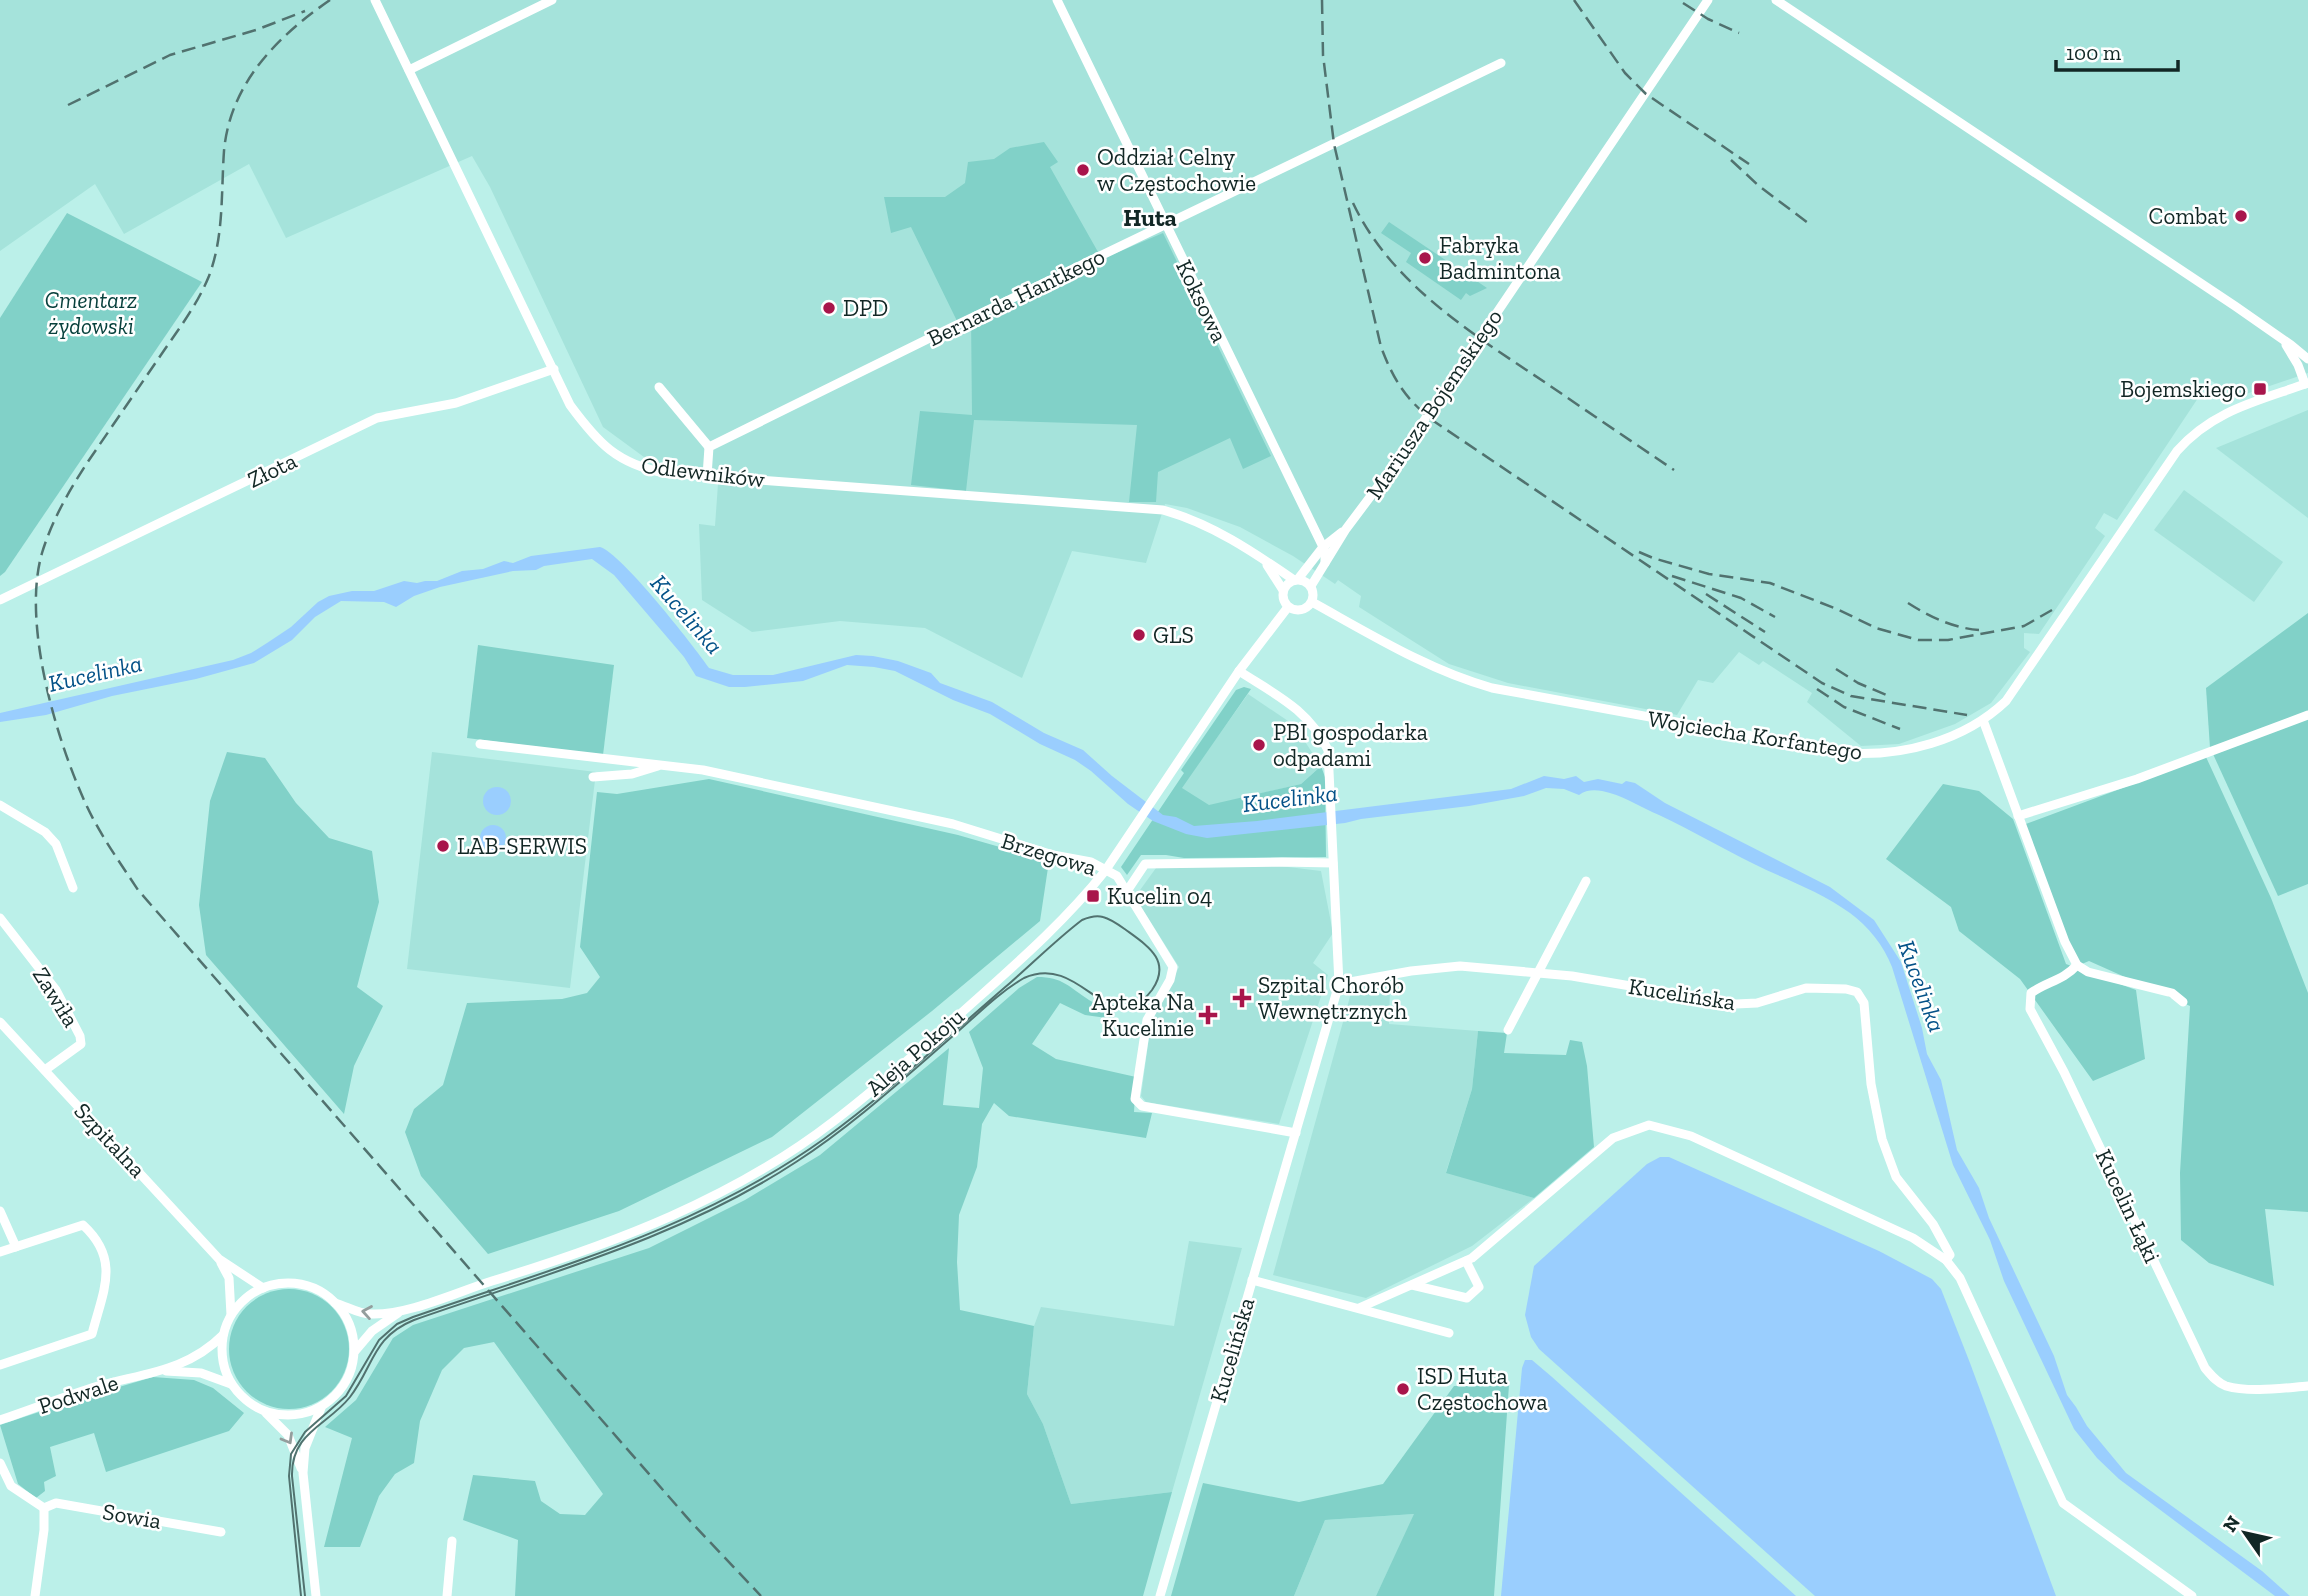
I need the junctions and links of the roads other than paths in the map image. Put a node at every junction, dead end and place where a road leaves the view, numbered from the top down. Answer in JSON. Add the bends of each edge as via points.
{"nodes":[{"id":1,"x":375,"y":0,"type":"edge"},
{"id":2,"x":552,"y":0,"type":"edge"},
{"id":3,"x":1057,"y":0,"type":"edge"},
{"id":4,"x":1708,"y":0,"type":"edge"},
{"id":5,"x":1776,"y":0,"type":"edge"},
{"id":6,"x":1501,"y":63,"type":"dead end"},
{"id":7,"x":409,"y":70,"type":"junction"},
{"id":8,"x":1165,"y":225,"type":"junction"},
{"id":9,"x":2277,"y":336,"type":"junction"},
{"id":10,"x":2308,"y":359,"type":"edge"},
{"id":11,"x":554,"y":369,"type":"junction"},
{"id":12,"x":2307,"y":384,"type":"edge"},
{"id":13,"x":659,"y":387,"type":"dead end"},
{"id":14,"x":709,"y":447,"type":"junction"},
{"id":15,"x":707,"y":476,"type":"junction"},
{"id":16,"x":1346,"y":529,"type":"junction"},
{"id":17,"x":1323,"y":547,"type":"junction"},
{"id":18,"x":1257,"y":554,"type":"junction"},
{"id":19,"x":1325,"y":564,"type":"junction"},
{"id":20,"x":1296,"y":580,"type":"junction"},
{"id":21,"x":1311,"y":586,"type":"junction"},
{"id":22,"x":1283,"y":590,"type":"junction"},
{"id":23,"x":0,"y":600,"type":"edge"},
{"id":24,"x":1312,"y":603,"type":"junction"},
{"id":25,"x":1288,"y":607,"type":"junction"},
{"id":26,"x":1239,"y":671,"type":"junction"},
{"id":27,"x":2308,"y":715,"type":"edge"},
{"id":28,"x":1983,"y":720,"type":"junction"},
{"id":29,"x":480,"y":744,"type":"dead end"},
{"id":30,"x":659,"y":765,"type":"junction"},
{"id":31,"x":593,"y":777,"type":"dead end"},
{"id":32,"x":0,"y":805,"type":"edge"},
{"id":33,"x":2018,"y":816,"type":"junction"},
{"id":34,"x":1334,"y":863,"type":"junction"},
{"id":35,"x":1105,"y":871,"type":"junction"},
{"id":36,"x":1586,"y":881,"type":"dead end"},
{"id":37,"x":73,"y":888,"type":"dead end"},
{"id":38,"x":1127,"y":891,"type":"junction"},
{"id":39,"x":0,"y":918,"type":"edge"},
{"id":40,"x":2077,"y":965,"type":"junction"},
{"id":41,"x":1537,"y":972,"type":"junction"},
{"id":42,"x":1339,"y":984,"type":"junction"},
{"id":43,"x":2183,"y":1002,"type":"dead end"},
{"id":44,"x":0,"y":1022,"type":"edge"},
{"id":45,"x":1508,"y":1030,"type":"dead end"},
{"id":46,"x":45,"y":1070,"type":"junction"},
{"id":47,"x":1296,"y":1133,"type":"junction"},
{"id":48,"x":0,"y":1211,"type":"edge"},
{"id":49,"x":16,"y":1247,"type":"junction"},
{"id":50,"x":0,"y":1252,"type":"edge"},
{"id":51,"x":219,"y":1259,"type":"junction"},
{"id":52,"x":1946,"y":1260,"type":"junction"},
{"id":53,"x":1466,"y":1261,"type":"junction"},
{"id":54,"x":1252,"y":1280,"type":"junction"},
{"id":55,"x":1412,"y":1285,"type":"junction"},
{"id":56,"x":263,"y":1288,"type":"junction"},
{"id":57,"x":335,"y":1303,"type":"junction"},
{"id":58,"x":1359,"y":1308,"type":"junction"},
{"id":59,"x":399,"y":1312,"type":"junction"},
{"id":60,"x":231,"y":1315,"type":"junction"},
{"id":61,"x":1449,"y":1333,"type":"dead end"},
{"id":62,"x":223,"y":1335,"type":"junction"},
{"id":63,"x":355,"y":1350,"type":"junction"},
{"id":64,"x":0,"y":1365,"type":"edge"},
{"id":65,"x":158,"y":1371,"type":"junction"},
{"id":66,"x":231,"y":1384,"type":"junction"},
{"id":67,"x":2308,"y":1386,"type":"edge"},
{"id":68,"x":321,"y":1408,"type":"junction"},
{"id":69,"x":265,"y":1411,"type":"junction"},
{"id":70,"x":0,"y":1420,"type":"edge"},
{"id":71,"x":0,"y":1463,"type":"edge"},
{"id":72,"x":303,"y":1473,"type":"junction"},
{"id":73,"x":44,"y":1508,"type":"junction"},
{"id":74,"x":221,"y":1532,"type":"dead end"},
{"id":75,"x":452,"y":1541,"type":"dead end"},
{"id":76,"x":35,"y":1596,"type":"edge"},
{"id":77,"x":316,"y":1596,"type":"edge"},
{"id":78,"x":447,"y":1596,"type":"edge"},
{"id":79,"x":1160,"y":1596,"type":"edge"},
{"id":80,"x":2192,"y":1596,"type":"edge"}],
"edges":[{"from":1,"to":7,"type":"street","name":"Odlewników"},
{"from":2,"to":7,"type":"street"},
{"from":3,"to":8,"type":"street","name":"Koksowa"},
{"from":4,"to":16,"type":"street","name":"Mariusza Bojemskiego","via":[[1394,466]]},
{"from":5,"to":9,"type":"street"},
{"from":6,"to":8,"type":"street","name":"Bernarda Hantkego"},
{"from":7,"to":11,"type":"street","name":"Odlewników"},
{"from":8,"to":14,"type":"street","name":"Bernarda Hantkego"},
{"from":8,"to":17,"type":"street","name":"Koksowa"},
{"from":9,"to":10,"type":"street"},
{"from":9,"to":12,"type":"street","via":[[2290,350]]},
{"from":11,"to":15,"type":"street","name":"Odlewników","via":[[570,405],[613,454],[644,469]]},
{"from":11,"to":23,"type":"street","name":"Złota","via":[[456,403],[377,418]]},
{"from":12,"to":28,"type":"street","name":"Wojciecha Korfantego","via":[[2226,412],[2190,436],[2014,691]]},
{"from":13,"to":14,"type":"street"},
{"from":14,"to":15,"type":"street"},
{"from":15,"to":18,"type":"street","name":"Odlewników","via":[[1163,510],[1214,529]]},
{"from":16,"to":17,"type":"street","name":"Mariusza Bojemskiego"},
{"from":16,"to":19,"type":"street","name":"Mariusza Bojemskiego"},
{"from":17,"to":19,"type":"street","name":"Koksowa"},
{"from":17,"to":20,"type":"street","name":"Mariusza Bojemskiego"},
{"from":18,"to":20,"type":"street","name":"Odlewników"},
{"from":18,"to":22,"type":"street","name":"Odlewników"},
{"from":19,"to":21,"type":"street","name":"Mariusza Bojemskiego"},
{"from":20,"to":21,"type":"street"},
{"from":20,"to":22,"type":"street"},
{"from":21,"to":24,"type":"street"},
{"from":22,"to":25,"type":"street"},
{"from":24,"to":25,"type":"street","via":[[1302,610]]},
{"from":24,"to":28,"type":"street","name":"Wojciecha Korfantego","via":[[1471,682],[1803,746],[1845,753],[1893,752],[1934,742]]},
{"from":25,"to":26,"type":"street","name":"Aleja Pokoju"},
{"from":26,"to":34,"type":"street","name":"Kucelińska","via":[[1301,711],[1319,730],[1328,750]]},
{"from":26,"to":35,"type":"street","name":"Aleja Pokoju"},
{"from":27,"to":33,"type":"street","via":[[2137,779]]},
{"from":28,"to":33,"type":"street"},
{"from":29,"to":30,"type":"street","name":"Brzegowa"},
{"from":30,"to":31,"type":"street","name":"Brzegowa","via":[[632,774]]},
{"from":30,"to":35,"type":"street","name":"Brzegowa","via":[[703,770],[954,824],[1091,862]]},
{"from":32,"to":37,"type":"street","via":[[45,832],[56,844]]},
{"from":33,"to":40,"type":"street"},
{"from":34,"to":38,"type":"street","via":[[1145,864]]},
{"from":34,"to":42,"type":"street","name":"Kucelińska"},
{"from":35,"to":38,"type":"street","name":"Brzegowa","via":[[1117,876]]},
{"from":35,"to":59,"type":"street","name":"Aleja Pokoju","via":[[1051,933],[883,1081],[787,1154],[655,1225]]},
{"from":36,"to":41,"type":"street"},
{"from":38,"to":47,"type":"street","name":"Brzegowa","via":[[1173,967],[1147,1020],[1135,1099],[1142,1106]]},
{"from":39,"to":46,"type":"street","name":"Zawiła","via":[[56,990],[80,1036],[81,1044]]},
{"from":40,"to":43,"type":"street","via":[[2088,972],[2172,993]]},
{"from":40,"to":67,"type":"street","name":"Kucelin Łąki","via":[[2062,979],[2031,993],[2030,1009],[2205,1368],[2225,1386]]},
{"from":41,"to":42,"type":"street","name":"Kucelińska","via":[[1461,966]]},
{"from":41,"to":45,"type":"street"},
{"from":41,"to":52,"type":"street","name":"Kucelińska","via":[[1736,1004],[1757,1003],[1806,988],[1857,992],[1864,1003],[1871,1084],[1882,1139],[1896,1177],[1941,1235],[1950,1255]]},
{"from":42,"to":47,"type":"street","name":"Kucelińska"},
{"from":44,"to":46,"type":"street","name":"Szpitalna"},
{"from":46,"to":51,"type":"street","name":"Szpitalna"},
{"from":47,"to":54,"type":"street","name":"Kucelińska"},
{"from":48,"to":49,"type":"street"},
{"from":49,"to":50,"type":"street"},
{"from":49,"to":64,"type":"street","via":[[83,1225],[95,1236],[107,1260],[106,1280],[92,1334]]},
{"from":51,"to":56,"type":"street","name":"Szpitalna"},
{"from":51,"to":60,"type":"street","name":"Szpitalna","via":[[229,1278]]},
{"from":52,"to":53,"type":"street","via":[[1913,1238],[1691,1136],[1649,1125],[1613,1138]]},
{"from":52,"to":80,"type":"street","via":[[1960,1278],[2063,1503]]},
{"from":53,"to":55,"type":"street"},
{"from":53,"to":55,"type":"street","via":[[1479,1287],[1467,1298]]},
{"from":54,"to":58,"type":"street"},
{"from":54,"to":79,"type":"street","name":"Kucelińska"},
{"from":55,"to":58,"type":"street"},
{"from":56,"to":57,"type":"street","via":[[296,1283],[320,1290]]},
{"from":56,"to":60,"type":"street"},
{"from":59,"to":57,"type":"street","name":"Aleja Pokoju","one_way":true,"via":[[368,1314]]},
{"from":57,"to":63,"type":"street","via":[[352,1329]]},
{"from":58,"to":61,"type":"street"},
{"from":59,"to":63,"type":"street","name":"Aleja Pokoju"},
{"from":60,"to":62,"type":"street"},
{"from":62,"to":65,"type":"street","name":"Podwale","via":[[207,1350]]},
{"from":62,"to":66,"type":"street","via":[[224,1370]]},
{"from":63,"to":68,"type":"street","via":[[347,1380]]},
{"from":65,"to":66,"type":"street","name":"Podwale","via":[[201,1373]]},
{"from":65,"to":70,"type":"street","name":"Podwale"},
{"from":66,"to":69,"type":"street"},
{"from":68,"to":69,"type":"street","via":[[293,1416]]},
{"from":68,"to":72,"type":"street","via":[[305,1448]]},
{"from":69,"to":72,"type":"street","one_way":true,"via":[[288,1435]]},
{"from":71,"to":73,"type":"street","via":[[11,1486]]},
{"from":72,"to":77,"type":"street"},
{"from":73,"to":74,"type":"street","name":"Sowia","via":[[56,1503]]},
{"from":73,"to":76,"type":"street"},
{"from":75,"to":78,"type":"street"}]}
